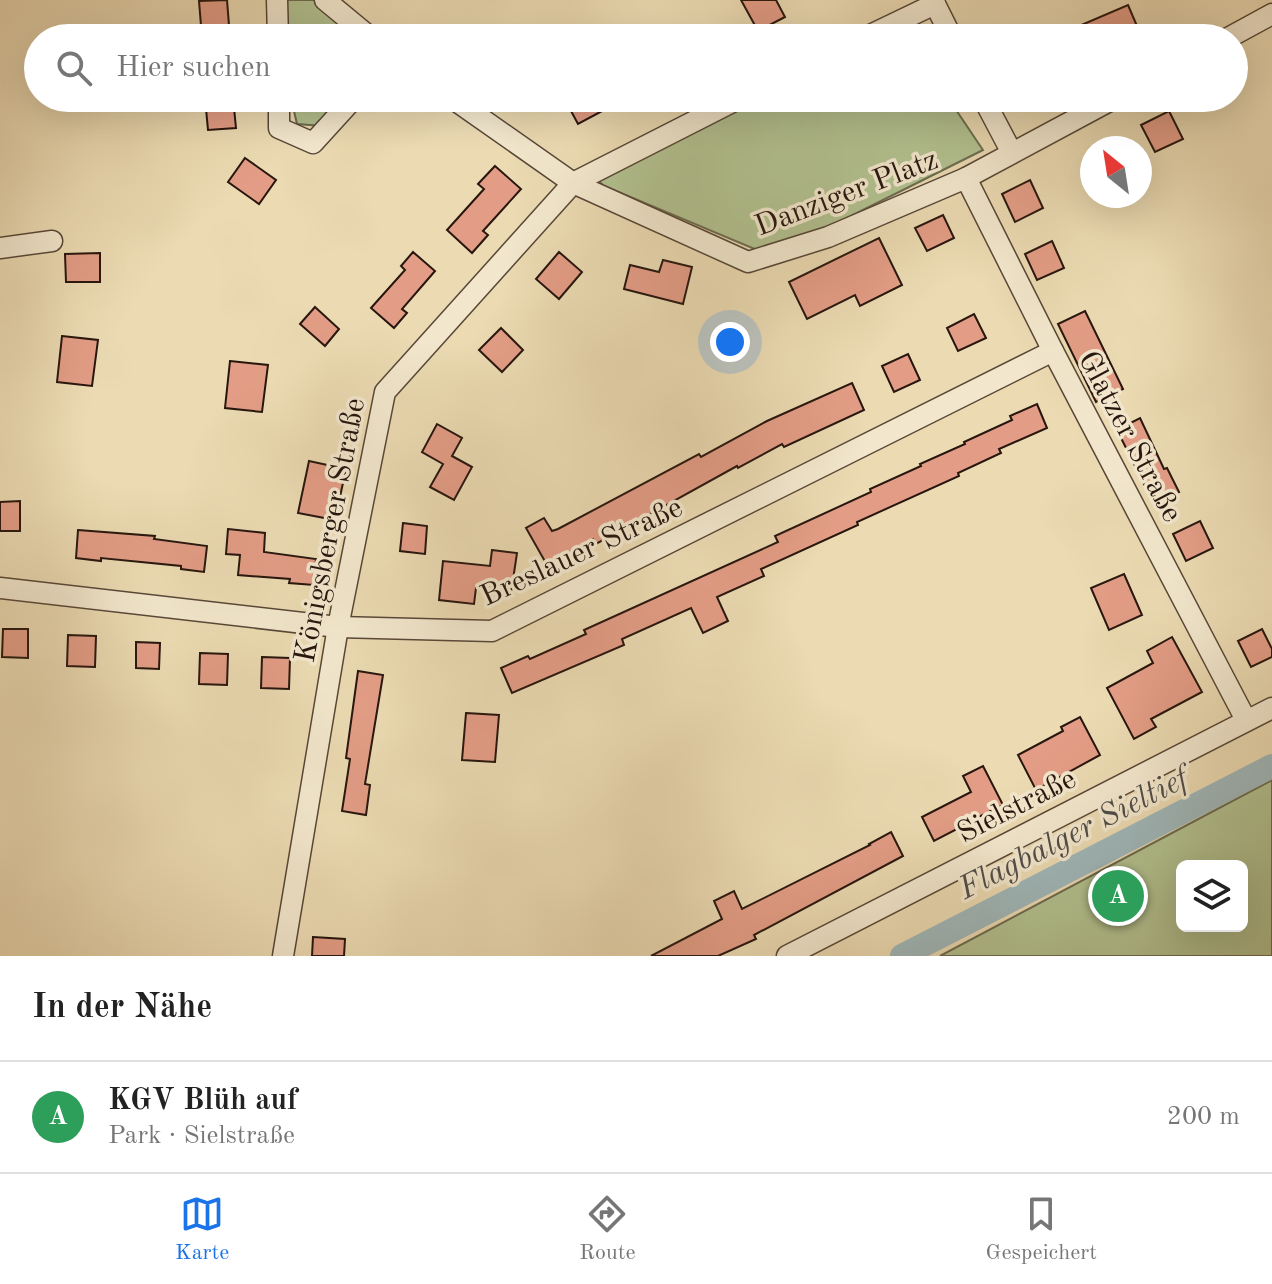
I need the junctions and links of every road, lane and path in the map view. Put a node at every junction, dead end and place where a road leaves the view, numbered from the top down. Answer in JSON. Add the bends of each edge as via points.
{"nodes":[{"id":1,"x":277,"y":0,"type":"edge"},
{"id":2,"x":325,"y":0,"type":"edge"},
{"id":3,"x":934,"y":2,"type":"edge"},
{"id":4,"x":1272,"y":14,"type":"edge"},
{"id":5,"x":278,"y":24,"type":"edge"},
{"id":6,"x":354,"y":24,"type":"edge"},
{"id":7,"x":891,"y":24,"type":"edge"},
{"id":8,"x":945,"y":24,"type":"edge"},
{"id":9,"x":1248,"y":27,"type":"edge"},
{"id":10,"x":279,"y":112,"type":"edge"},
{"id":11,"x":341,"y":112,"type":"edge"},
{"id":12,"x":472,"y":112,"type":"edge"},
{"id":13,"x":712,"y":112,"type":"edge"},
{"id":14,"x":990,"y":112,"type":"edge"},
{"id":15,"x":1089,"y":112,"type":"edge"},
{"id":16,"x":1012,"y":153,"type":"junction"},
{"id":17,"x":966,"y":178,"type":"junction"},
{"id":18,"x":573,"y":183,"type":"junction"},
{"id":19,"x":52,"y":241,"type":"dead end"},
{"id":20,"x":0,"y":248,"type":"edge"},
{"id":21,"x":1053,"y":351,"type":"junction"},
{"id":22,"x":0,"y":588,"type":"edge"},
{"id":23,"x":338,"y":627,"type":"junction"},
{"id":24,"x":1272,"y":708,"type":"edge"},
{"id":25,"x":1246,"y":720,"type":"junction"},
{"id":26,"x":283,"y":956,"type":"edge"},
{"id":27,"x":787,"y":956,"type":"edge"}],
"edges":[{"from":1,"to":5,"type":"street"},
{"from":2,"to":6,"type":"street"},
{"from":3,"to":7,"type":"street"},
{"from":3,"to":8,"type":"street"},
{"from":4,"to":9,"type":"street"},
{"from":10,"to":11,"type":"street","via":[[279,128],[313,143]]},
{"from":12,"to":18,"type":"street","name":"Danziger Platz"},
{"from":13,"to":18,"type":"street"},
{"from":14,"to":16,"type":"street"},
{"from":15,"to":16,"type":"street","name":"Danziger Platz"},
{"from":16,"to":17,"type":"street","name":"Danziger Platz"},
{"from":17,"to":18,"type":"street","name":"Danziger Platz","via":[[828,237],[748,262]]},
{"from":17,"to":21,"type":"street","name":"Glatzer Straße"},
{"from":18,"to":23,"type":"street","name":"Königsberger Straße","via":[[385,392]]},
{"from":19,"to":20,"type":"street"},
{"from":21,"to":23,"type":"street","name":"Breslauer Straße","via":[[492,631]]},
{"from":21,"to":25,"type":"street","name":"Glatzer Straße"},
{"from":22,"to":23,"type":"street","name":"Breslauer Straße"},
{"from":23,"to":26,"type":"street","name":"Königsberger Straße"},
{"from":24,"to":25,"type":"street","name":"Sielstraße"},
{"from":25,"to":27,"type":"street","name":"Sielstraße"}]}
